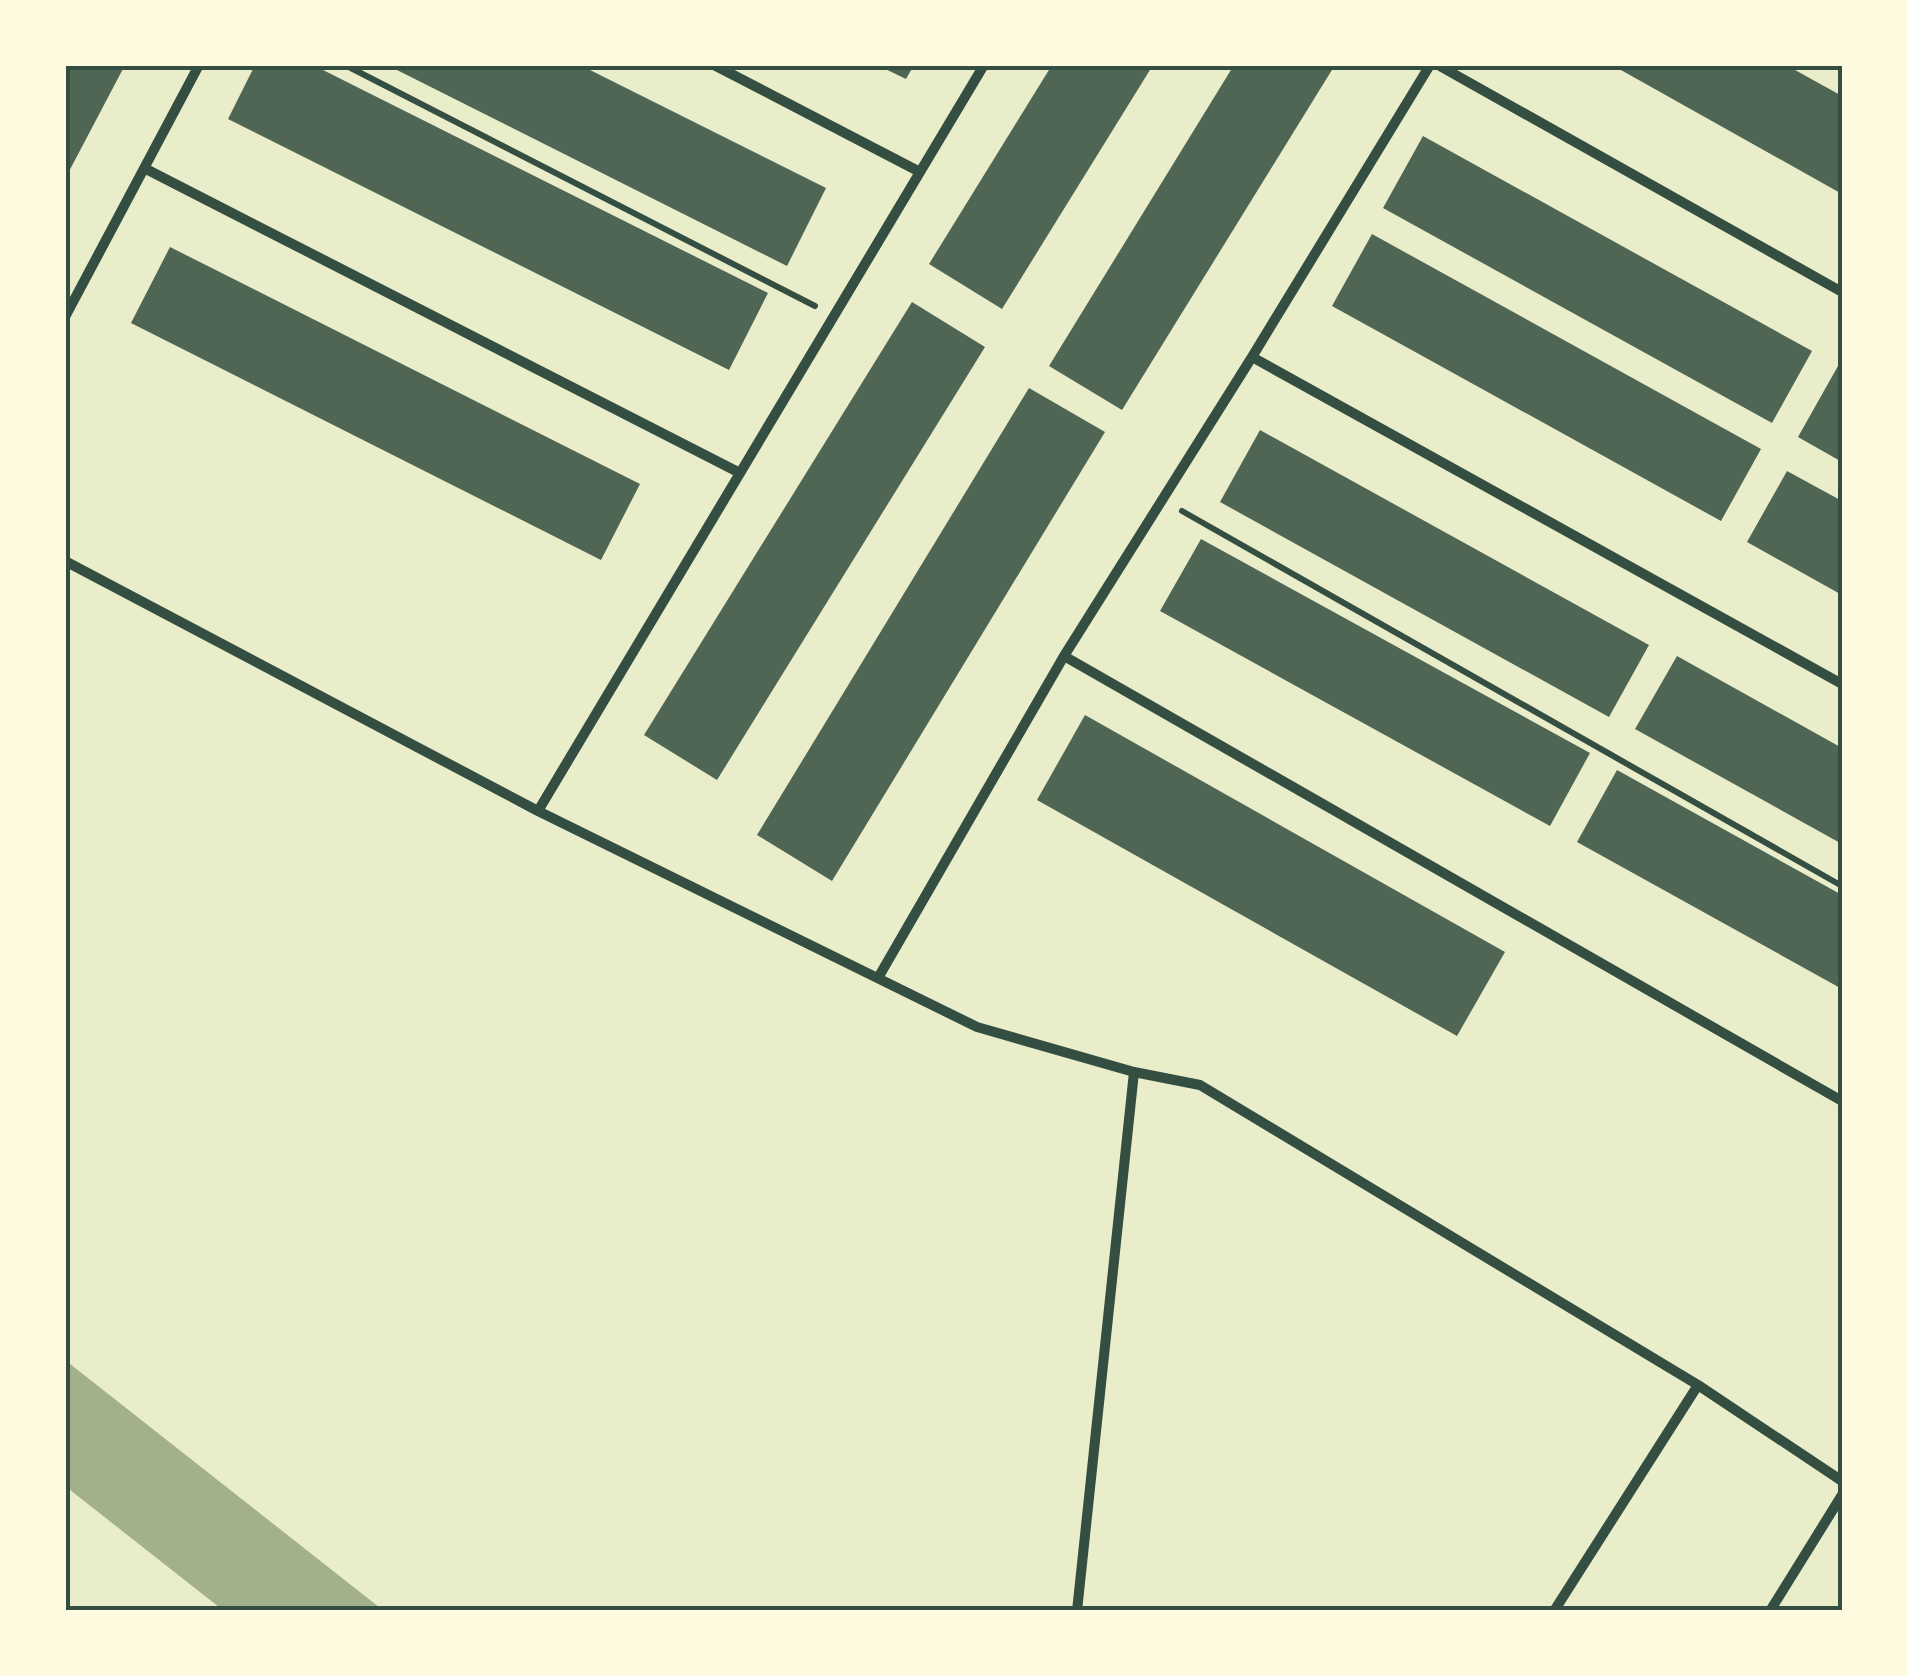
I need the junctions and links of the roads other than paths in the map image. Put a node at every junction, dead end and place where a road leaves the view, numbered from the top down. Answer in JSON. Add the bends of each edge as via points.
{"nodes":[{"id":1,"x":199,"y":65,"type":"edge"},
{"id":2,"x":714,"y":65,"type":"edge"},
{"id":3,"x":984,"y":65,"type":"edge"},
{"id":4,"x":1430,"y":65,"type":"edge"},
{"id":5,"x":1438,"y":65,"type":"edge"},
{"id":6,"x":146,"y":169,"type":"junction"},
{"id":7,"x":920,"y":172,"type":"junction"},
{"id":8,"x":1842,"y":292,"type":"edge"},
{"id":9,"x":65,"y":317,"type":"edge"},
{"id":10,"x":1252,"y":357,"type":"junction"},
{"id":11,"x":740,"y":473,"type":"junction"},
{"id":12,"x":65,"y":560,"type":"edge"},
{"id":13,"x":1064,"y":656,"type":"junction"},
{"id":14,"x":1842,"y":684,"type":"edge"},
{"id":15,"x":538,"y":811,"type":"junction"},
{"id":16,"x":878,"y":978,"type":"junction"},
{"id":17,"x":1134,"y":1072,"type":"junction"},
{"id":18,"x":1842,"y":1101,"type":"edge"},
{"id":19,"x":1698,"y":1385,"type":"junction"},
{"id":20,"x":1842,"y":1481,"type":"edge"},
{"id":21,"x":1842,"y":1495,"type":"edge"},
{"id":22,"x":1076,"y":1611,"type":"edge"},
{"id":23,"x":1554,"y":1611,"type":"edge"},
{"id":24,"x":1770,"y":1611,"type":"edge"}],
"edges":[{"from":1,"to":6,"type":"street"},
{"from":2,"to":7,"type":"street"},
{"from":3,"to":7,"type":"street"},
{"from":4,"to":10,"type":"street"},
{"from":5,"to":8,"type":"street"},
{"from":6,"to":9,"type":"street"},
{"from":6,"to":11,"type":"street"},
{"from":7,"to":11,"type":"street"},
{"from":10,"to":13,"type":"street"},
{"from":10,"to":14,"type":"street"},
{"from":11,"to":15,"type":"street"},
{"from":12,"to":15,"type":"street"},
{"from":13,"to":16,"type":"street"},
{"from":13,"to":18,"type":"street"},
{"from":15,"to":16,"type":"street"},
{"from":16,"to":17,"type":"street","via":[[977,1027]]},
{"from":17,"to":19,"type":"street","via":[[1200,1085]]},
{"from":17,"to":22,"type":"street"},
{"from":19,"to":20,"type":"street"},
{"from":19,"to":23,"type":"street"},
{"from":21,"to":24,"type":"street"}]}
